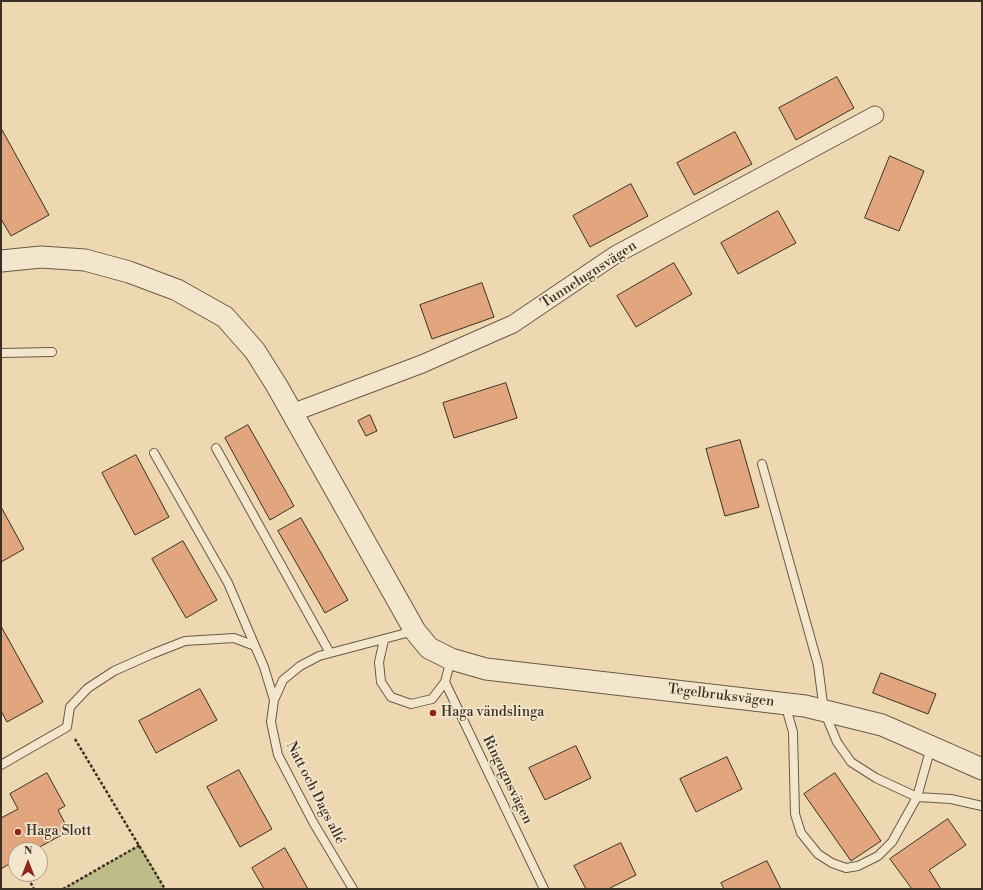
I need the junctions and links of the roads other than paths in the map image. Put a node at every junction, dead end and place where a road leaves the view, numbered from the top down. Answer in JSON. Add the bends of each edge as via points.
{"nodes":[{"id":1,"x":875,"y":115,"type":"dead end"},
{"id":2,"x":1,"y":261,"type":"edge"},
{"id":3,"x":52,"y":352,"type":"dead end"},
{"id":4,"x":1,"y":353,"type":"edge"},
{"id":5,"x":292,"y":413,"type":"junction"},
{"id":6,"x":216,"y":448,"type":"dead end"},
{"id":7,"x":154,"y":453,"type":"dead end"},
{"id":8,"x":762,"y":464,"type":"dead end"},
{"id":9,"x":415,"y":631,"type":"junction"},
{"id":10,"x":384,"y":640,"type":"junction"},
{"id":11,"x":255,"y":646,"type":"junction"},
{"id":12,"x":330,"y":653,"type":"junction"},
{"id":13,"x":451,"y":659,"type":"junction"},
{"id":14,"x":445,"y":682,"type":"junction"},
{"id":15,"x":274,"y":700,"type":"junction"},
{"id":16,"x":785,"y":704,"type":"junction"},
{"id":17,"x":824,"y":711,"type":"junction"},
{"id":18,"x":931,"y":747,"type":"junction"},
{"id":19,"x":1,"y":764,"type":"edge"},
{"id":20,"x":982,"y":769,"type":"edge"},
{"id":21,"x":917,"y":797,"type":"junction"},
{"id":22,"x":982,"y":806,"type":"edge"},
{"id":23,"x":353,"y":889,"type":"edge"},
{"id":24,"x":544,"y":889,"type":"edge"}],
"edges":[{"from":1,"to":5,"type":"street","name":"Tunnelugnsvägen","via":[[615,255],[513,324],[422,364]]},
{"from":2,"to":5,"type":"street","via":[[41,257],[85,260],[129,272],[177,290],[225,317],[255,351]]},
{"from":3,"to":4,"type":"lane"},
{"from":5,"to":9,"type":"street"},
{"from":6,"to":12,"type":"lane"},
{"from":7,"to":11,"type":"lane","via":[[228,583]]},
{"from":8,"to":17,"type":"lane","via":[[818,665]]},
{"from":9,"to":10,"type":"lane","name":"Natt och Dags allé"},
{"from":9,"to":13,"type":"street","via":[[429,648]]},
{"from":10,"to":12,"type":"lane","name":"Natt och Dags allé"},
{"from":10,"to":14,"type":"lane","via":[[379,662],[381,682],[391,697],[411,704],[432,699]]},
{"from":11,"to":15,"type":"lane"},
{"from":11,"to":19,"type":"lane","via":[[234,638],[185,641],[152,654],[88,688],[70,707],[67,727]]},
{"from":12,"to":15,"type":"lane","name":"Natt och Dags allé","via":[[300,666],[284,680]]},
{"from":13,"to":14,"type":"lane"},
{"from":13,"to":16,"type":"street","name":"Tegelbruksvägen","via":[[486,669]]},
{"from":14,"to":24,"type":"lane","name":"Ringugnsvägen"},
{"from":15,"to":23,"type":"lane","name":"Natt och Dags allé","via":[[271,722],[278,756]]},
{"from":16,"to":17,"type":"street","name":"Tegelbruksvägen"},
{"from":16,"to":21,"type":"lane","via":[[793,732],[795,814],[801,833],[818,854],[832,864],[846,868],[858,866],[878,856],[892,842]]},
{"from":17,"to":18,"type":"street","name":"Tegelbruksvägen","via":[[882,725]]},
{"from":17,"to":21,"type":"lane","via":[[837,742],[850,762],[876,778]]},
{"from":18,"to":20,"type":"street","name":"Tegelbruksvägen"},
{"from":18,"to":21,"type":"lane"},
{"from":21,"to":22,"type":"lane","via":[[951,799]]}]}
